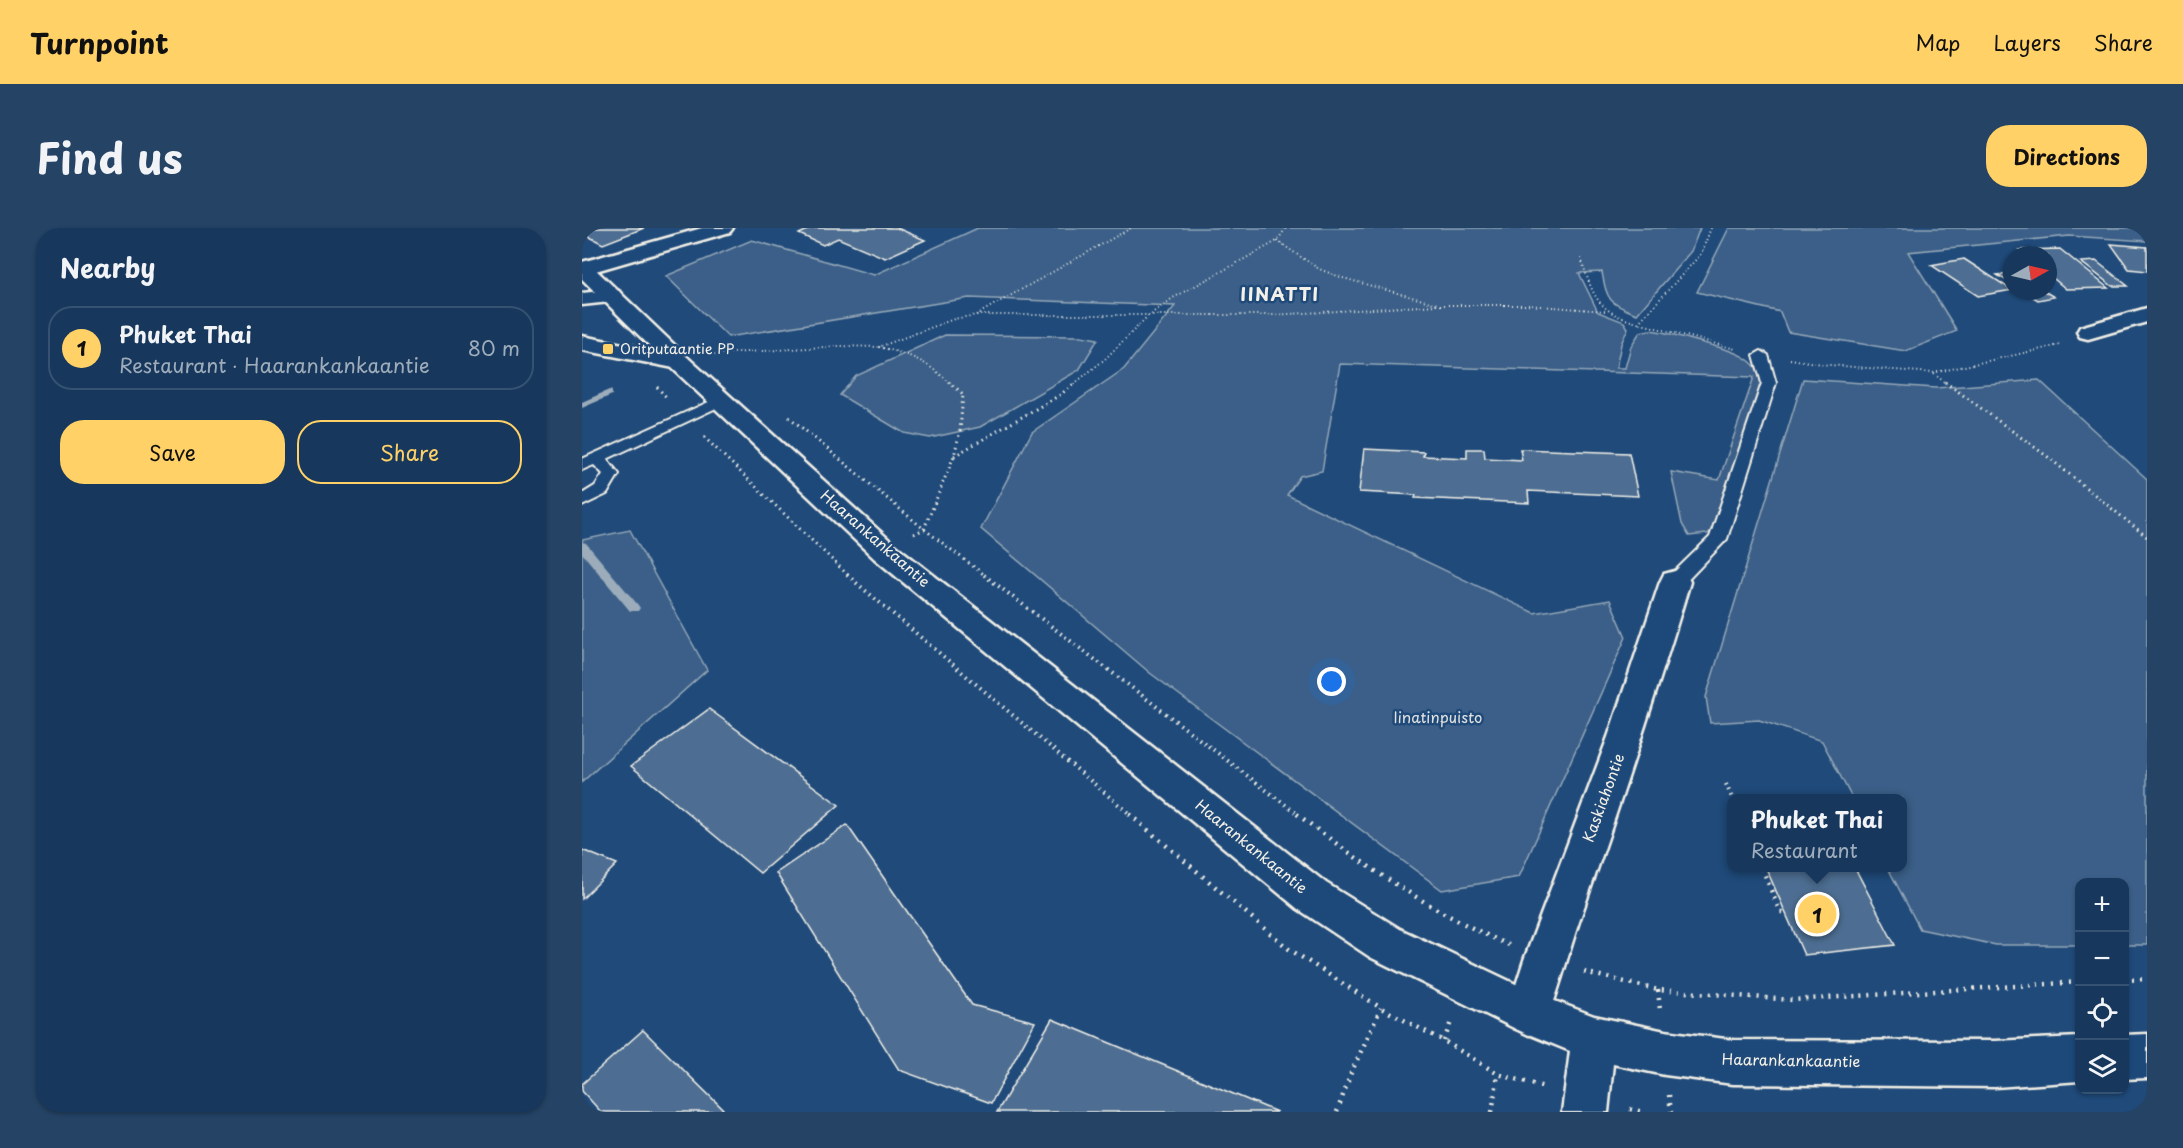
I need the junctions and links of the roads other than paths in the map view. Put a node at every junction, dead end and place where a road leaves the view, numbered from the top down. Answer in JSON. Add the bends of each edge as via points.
{"nodes":[{"id":1,"x":723,"y":228,"type":"edge"},
{"id":2,"x":583,"y":269,"type":"edge"},
{"id":3,"x":611,"y":296,"type":"junction"},
{"id":4,"x":582,"y":299,"type":"edge"},
{"id":5,"x":2147,"y":315,"type":"edge"},
{"id":6,"x":2088,"y":332,"type":"road end"},
{"id":7,"x":582,"y":343,"type":"edge"},
{"id":8,"x":692,"y":354,"type":"junction"},
{"id":9,"x":1761,"y":355,"type":"road end"},
{"id":10,"x":722,"y":400,"type":"junction"},
{"id":11,"x":588,"y":462,"type":"edge"},
{"id":12,"x":582,"y":501,"type":"edge"},
{"id":13,"x":1675,"y":582,"type":"joint"},
{"id":14,"x":1529,"y":1013,"type":"junction"},
{"id":15,"x":1594,"y":1038,"type":"junction"},
{"id":16,"x":2147,"y":1056,"type":"edge"},
{"id":17,"x":2129,"y":1057,"type":"edge"},
{"id":18,"x":2075,"y":1059,"type":"edge"},
{"id":19,"x":1585,"y":1112,"type":"edge"}],
"edges":[{"from":1,"to":2,"type":"street"},
{"from":2,"to":3,"type":"street","name":"Haarankankaantie"},
{"from":3,"to":4,"type":"street"},
{"from":3,"to":8,"type":"street","name":"Haarankankaantie"},
{"from":5,"to":6,"type":"street"},
{"from":7,"to":8,"type":"street"},
{"from":8,"to":10,"type":"street","name":"Haarankankaantie"},
{"from":9,"to":13,"type":"lane","via":[[1769,384],[1718,539]]},
{"from":10,"to":11,"type":"lane"},
{"from":10,"to":14,"type":"street","name":"Haarankankaantie","via":[[885,552],[1312,896],[1385,943]]},
{"from":11,"to":12,"type":"lane","via":[[604,464],[611,474],[601,490]]},
{"from":13,"to":14,"type":"street","name":"Kaskiahontie","via":[[1626,737]]},
{"from":14,"to":15,"type":"street","name":"Haarankankaantie"},
{"from":15,"to":18,"type":"street","name":"Haarankankaantie","via":[[1733,1062],[1995,1064]]},
{"from":15,"to":19,"type":"street"},
{"from":16,"to":17,"type":"street"}]}
